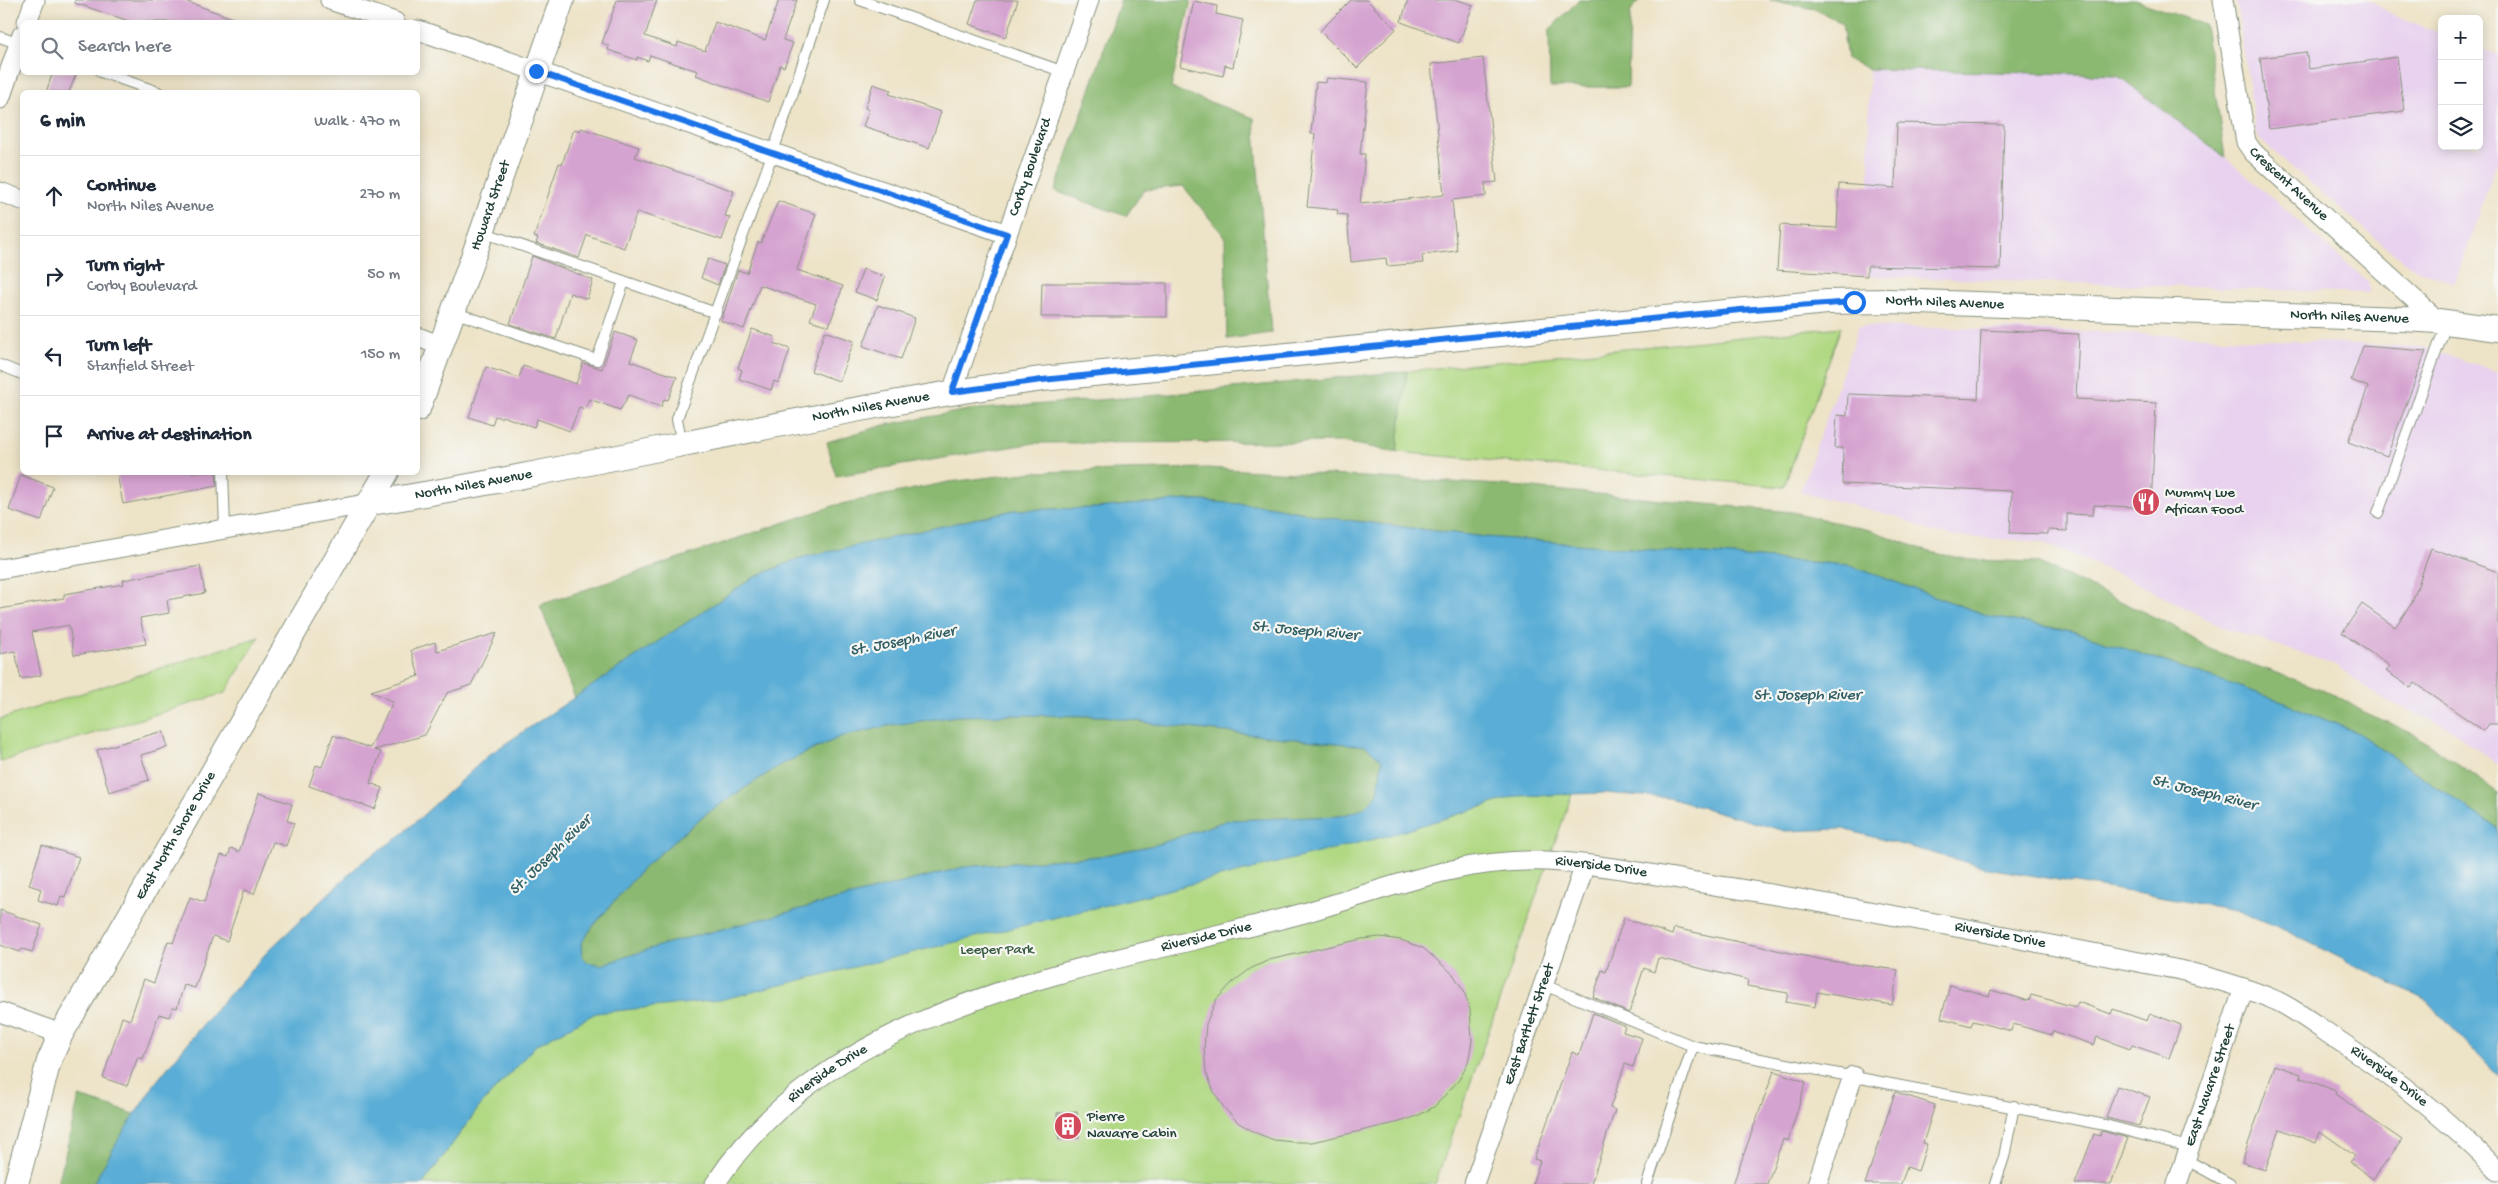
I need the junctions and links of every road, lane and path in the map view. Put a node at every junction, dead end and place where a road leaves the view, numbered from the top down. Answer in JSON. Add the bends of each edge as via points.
{"nodes":[{"id":1,"x":35,"y":0,"type":"edge"},
{"id":2,"x":330,"y":0,"type":"edge"},
{"id":3,"x":562,"y":0,"type":"edge"},
{"id":4,"x":824,"y":0,"type":"edge"},
{"id":5,"x":860,"y":0,"type":"edge"},
{"id":6,"x":1089,"y":0,"type":"edge"},
{"id":7,"x":2223,"y":0,"type":"edge"},
{"id":8,"x":28,"y":20,"type":"edge"},
{"id":9,"x":389,"y":20,"type":"edge"},
{"id":10,"x":420,"y":31,"type":"edge"},
{"id":11,"x":0,"y":37,"type":"edge"},
{"id":12,"x":20,"y":42,"type":"edge"},
{"id":13,"x":20,"y":47,"type":"edge"},
{"id":14,"x":536,"y":71,"type":"junction"},
{"id":15,"x":1064,"y":72,"type":"junction"},
{"id":16,"x":110,"y":75,"type":"edge"},
{"id":17,"x":152,"y":90,"type":"edge"},
{"id":18,"x":0,"y":99,"type":"edge"},
{"id":19,"x":773,"y":152,"type":"junction"},
{"id":20,"x":0,"y":192,"type":"edge"},
{"id":21,"x":20,"y":199,"type":"edge"},
{"id":22,"x":482,"y":232,"type":"junction"},
{"id":23,"x":1007,"y":234,"type":"junction"},
{"id":24,"x":624,"y":282,"type":"junction"},
{"id":25,"x":453,"y":312,"type":"junction"},
{"id":26,"x":716,"y":312,"type":"junction"},
{"id":27,"x":2443,"y":321,"type":"junction"},
{"id":28,"x":2498,"y":328,"type":"edge"},
{"id":29,"x":420,"y":339,"type":"edge"},
{"id":30,"x":441,"y":346,"type":"junction"},
{"id":31,"x":0,"y":365,"type":"edge"},
{"id":32,"x":20,"y":373,"type":"edge"},
{"id":33,"x":952,"y":392,"type":"junction"},
{"id":34,"x":420,"y":404,"type":"edge"},
{"id":35,"x":682,"y":445,"type":"junction"},
{"id":36,"x":223,"y":475,"type":"edge"},
{"id":37,"x":385,"y":475,"type":"edge"},
{"id":38,"x":371,"y":503,"type":"junction"},
{"id":39,"x":2378,"y":513,"type":"dead end"},
{"id":40,"x":225,"y":528,"type":"junction"},
{"id":41,"x":0,"y":569,"type":"edge"},
{"id":42,"x":1585,"y":865,"type":"junction"},
{"id":43,"x":1544,"y":985,"type":"junction"},
{"id":44,"x":2244,"y":988,"type":"junction"},
{"id":45,"x":0,"y":1012,"type":"edge"},
{"id":46,"x":61,"y":1034,"type":"junction"},
{"id":47,"x":1693,"y":1046,"type":"junction"},
{"id":48,"x":1853,"y":1076,"type":"junction"},
{"id":49,"x":2014,"y":1106,"type":"junction"},
{"id":50,"x":2187,"y":1153,"type":"junction"},
{"id":51,"x":2498,"y":1172,"type":"edge"},
{"id":52,"x":16,"y":1184,"type":"edge"},
{"id":53,"x":715,"y":1184,"type":"edge"},
{"id":54,"x":1474,"y":1184,"type":"edge"},
{"id":55,"x":1647,"y":1184,"type":"edge"},
{"id":56,"x":1817,"y":1184,"type":"edge"},
{"id":57,"x":1996,"y":1184,"type":"edge"},
{"id":58,"x":2177,"y":1184,"type":"edge"},
{"id":59,"x":2230,"y":1184,"type":"edge"}],
"edges":[{"from":1,"to":8,"type":"street"},
{"from":2,"to":9,"type":"street"},
{"from":3,"to":14,"type":"street","name":"Howard Street"},
{"from":4,"to":19,"type":"lane"},
{"from":5,"to":15,"type":"lane"},
{"from":6,"to":15,"type":"street","name":"Corby Boulevard"},
{"from":7,"to":27,"type":"street","name":"Crescent Avenue","via":[[2246,142],[2253,152]]},
{"from":10,"to":14,"type":"street"},
{"from":11,"to":12,"type":"lane"},
{"from":13,"to":18,"type":"street"},
{"from":14,"to":19,"type":"street"},
{"from":14,"to":22,"type":"street","name":"Howard Street"},
{"from":15,"to":23,"type":"street","name":"Corby Boulevard"},
{"from":16,"to":17,"type":"lane"},
{"from":19,"to":23,"type":"street"},
{"from":19,"to":26,"type":"lane"},
{"from":20,"to":21,"type":"street"},
{"from":22,"to":24,"type":"lane"},
{"from":22,"to":25,"type":"street","name":"Howard Street"},
{"from":23,"to":33,"type":"street","name":"Corby Boulevard"},
{"from":24,"to":25,"type":"lane","via":[[597,360]]},
{"from":24,"to":26,"type":"lane"},
{"from":25,"to":30,"type":"street","name":"Howard Street"},
{"from":26,"to":35,"type":"lane","via":[[677,419]]},
{"from":27,"to":28,"type":"street","name":"North Niles Avenue"},
{"from":27,"to":33,"type":"street","name":"North Niles Avenue","via":[[1899,301],[1827,302],[1051,378]]},
{"from":27,"to":39,"type":"lane"},
{"from":29,"to":30,"type":"street"},
{"from":30,"to":34,"type":"street","name":"Howard Street"},
{"from":31,"to":32,"type":"lane"},
{"from":33,"to":35,"type":"street","name":"North Niles Avenue"},
{"from":35,"to":38,"type":"street","name":"North Niles Avenue","via":[[473,487]]},
{"from":36,"to":40,"type":"lane"},
{"from":37,"to":38,"type":"street"},
{"from":38,"to":40,"type":"street","name":"North Niles Avenue"},
{"from":38,"to":46,"type":"street","name":"East North Shore Drive"},
{"from":40,"to":41,"type":"street","name":"North Niles Avenue"},
{"from":42,"to":43,"type":"street","name":"East Bartlett Street"},
{"from":42,"to":44,"type":"street","name":"Riverside Drive","via":[[2031,940],[2180,970]]},
{"from":42,"to":53,"type":"street","name":"Riverside Drive","via":[[1549,861],[1505,862],[1419,876],[1305,912],[1058,973],[947,1011],[894,1034],[800,1090],[764,1122],[731,1159]]},
{"from":43,"to":47,"type":"lane"},
{"from":43,"to":54,"type":"street","name":"East Bartlett Street"},
{"from":44,"to":50,"type":"street","name":"East Navarre Street"},
{"from":44,"to":51,"type":"street","name":"Riverside Drive","via":[[2293,1011],[2383,1070],[2432,1108]]},
{"from":45,"to":46,"type":"street"},
{"from":46,"to":52,"type":"street","name":"East North Shore Drive","via":[[49,1061]]},
{"from":47,"to":48,"type":"lane"},
{"from":47,"to":55,"type":"lane"},
{"from":48,"to":49,"type":"lane"},
{"from":48,"to":56,"type":"street"},
{"from":49,"to":50,"type":"lane","via":[[2105,1125]]},
{"from":49,"to":57,"type":"lane"},
{"from":50,"to":58,"type":"street","name":"East Navarre Street"},
{"from":50,"to":59,"type":"lane"}]}
